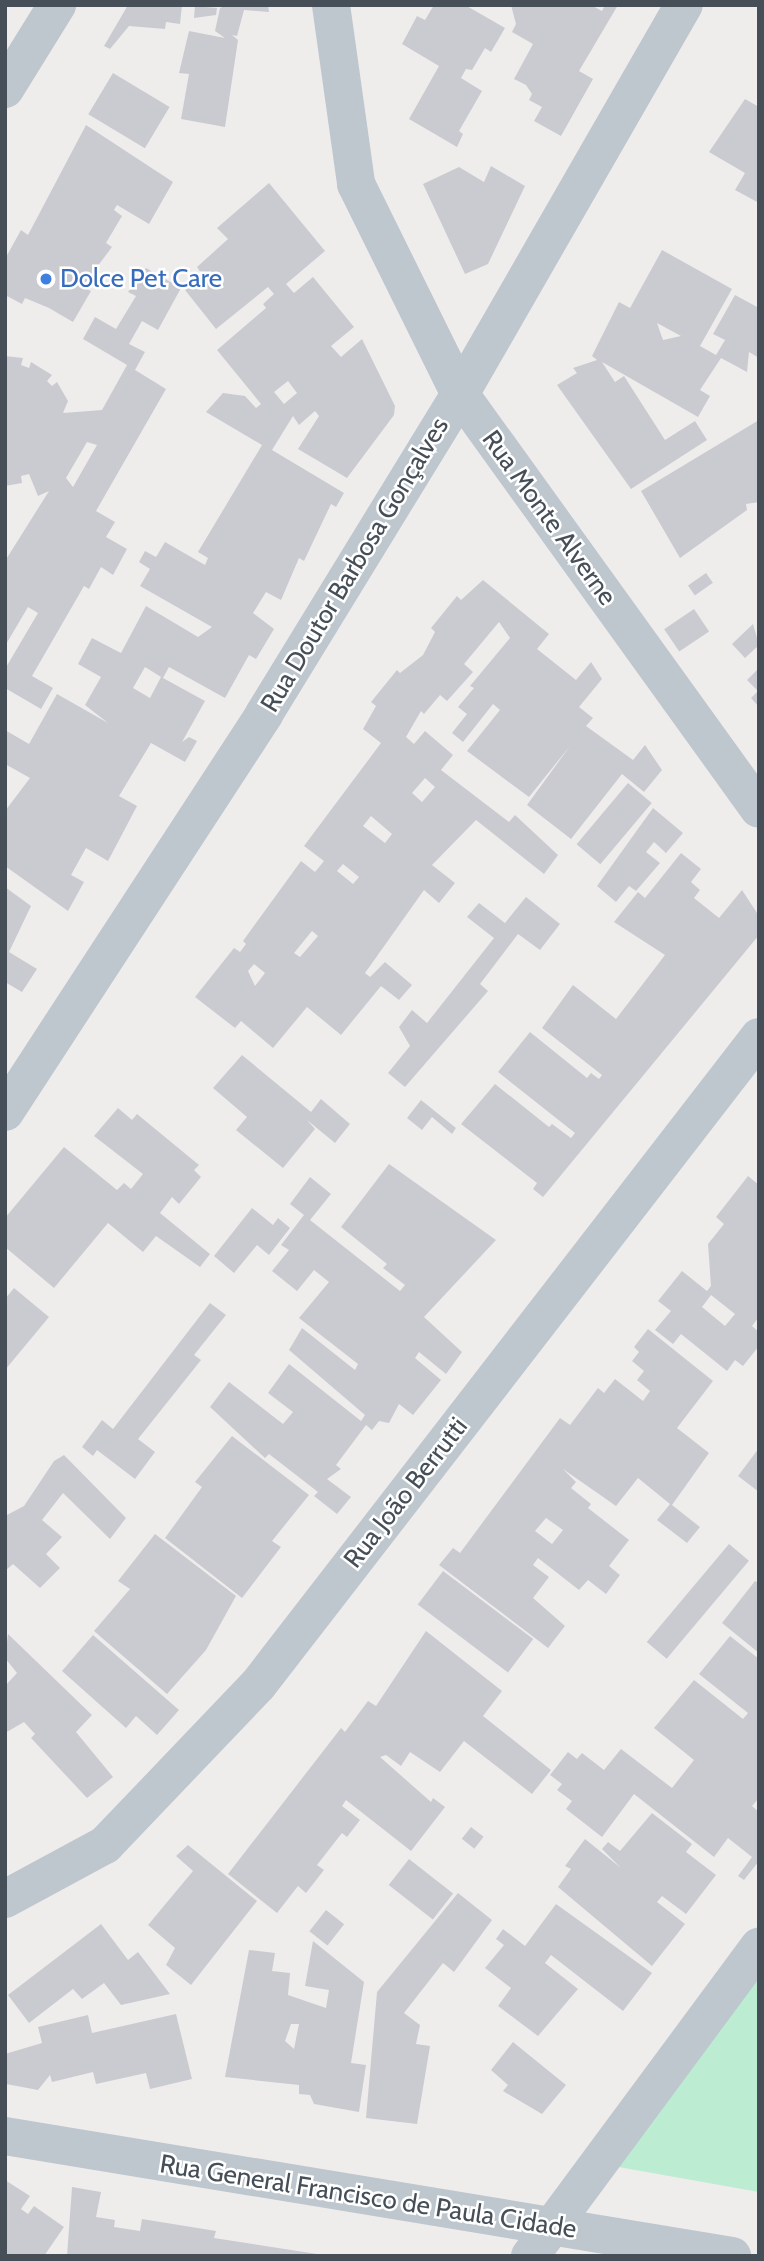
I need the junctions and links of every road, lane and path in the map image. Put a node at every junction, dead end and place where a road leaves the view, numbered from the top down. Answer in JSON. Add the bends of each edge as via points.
{"nodes":[{"id":1,"x":57,"y":5,"type":"edge"},
{"id":2,"x":331,"y":5,"type":"edge"},
{"id":3,"x":684,"y":5,"type":"edge"},
{"id":4,"x":5,"y":89,"type":"edge"},
{"id":5,"x":460,"y":394,"type":"junction"},
{"id":6,"x":759,"y":809,"type":"edge"},
{"id":7,"x":759,"y":1037,"type":"edge"},
{"id":8,"x":5,"y":1112,"type":"edge"},
{"id":9,"x":5,"y":1899,"type":"edge"},
{"id":10,"x":759,"y":1947,"type":"edge"},
{"id":11,"x":5,"y":2136,"type":"edge"},
{"id":12,"x":540,"y":2241,"type":"edge"},
{"id":13,"x":732,"y":2256,"type":"edge"}],
"edges":[{"from":1,"to":4,"type":"street"},
{"from":2,"to":5,"type":"street","name":"Rua Monte Alverne","via":[[356,184]]},
{"from":3,"to":5,"type":"street","name":"Rua Doutor Barbosa Gonçalves"},
{"from":5,"to":6,"type":"street","name":"Rua Monte Alverne"},
{"from":5,"to":8,"type":"street","name":"Rua Doutor Barbosa Gonçalves","via":[[264,714]]},
{"from":7,"to":9,"type":"street","name":"Rua João Berrutti","via":[[258,1685],[105,1845]]},
{"from":10,"to":12,"type":"street"},
{"from":11,"to":12,"type":"street","name":"Rua General Francisco de Paula Cidade"},
{"from":12,"to":13,"type":"street","name":"Rua General Francisco de Paula Cidade"}]}
